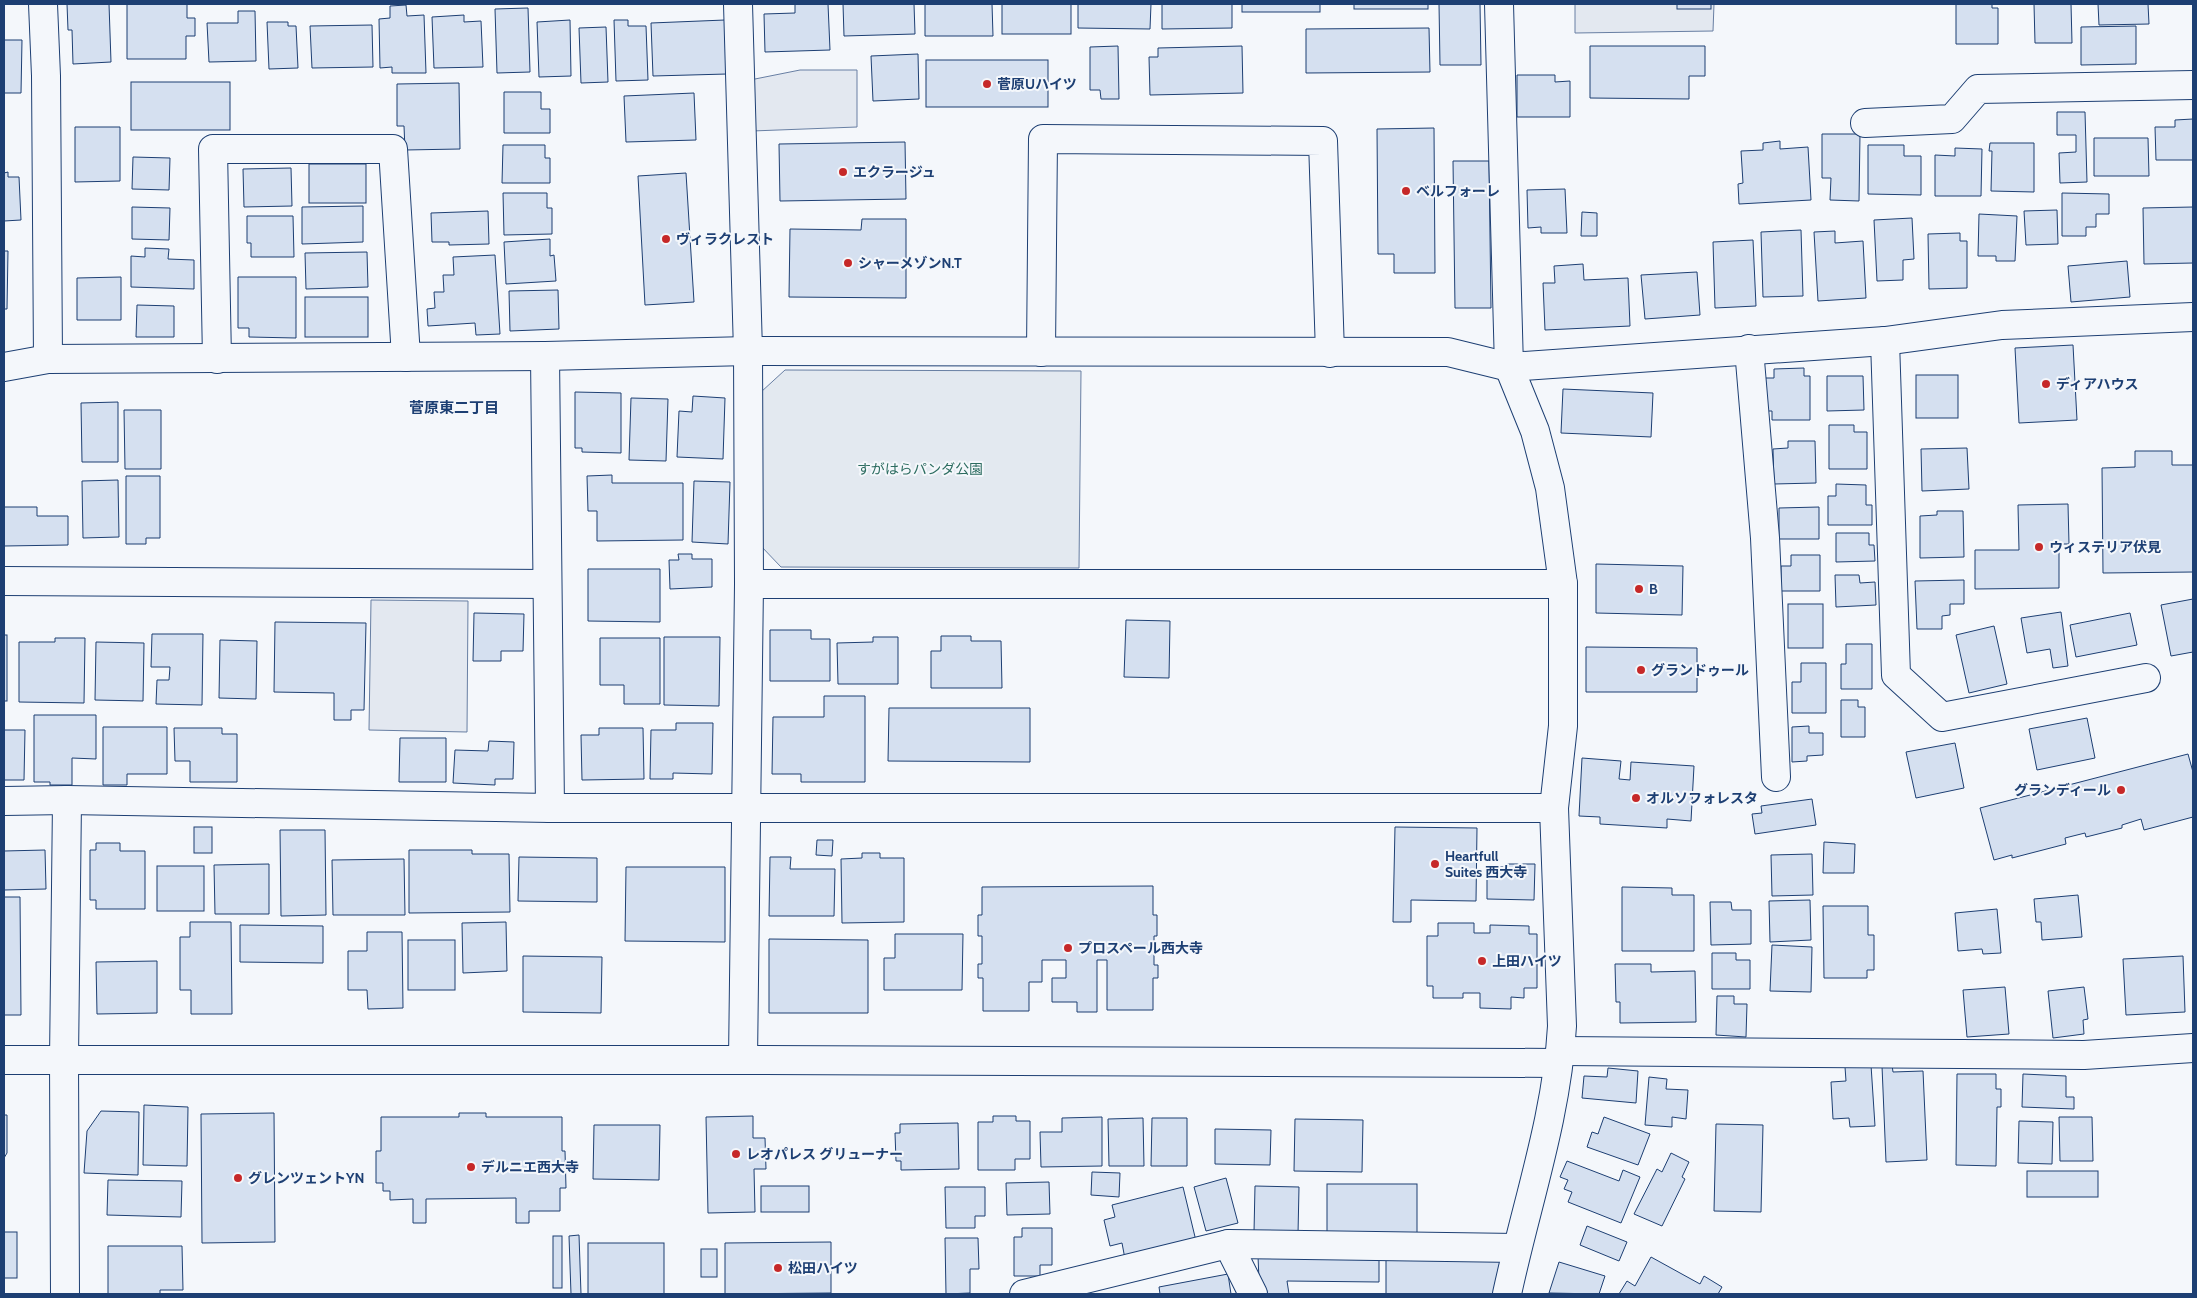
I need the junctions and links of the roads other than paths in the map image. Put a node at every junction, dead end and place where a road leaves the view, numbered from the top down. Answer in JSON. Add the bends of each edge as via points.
{"nodes":[{"id":1,"x":43,"y":4,"type":"edge"},
{"id":2,"x":738,"y":4,"type":"edge"},
{"id":3,"x":1499,"y":4,"type":"edge"},
{"id":4,"x":2193,"y":85,"type":"edge"},
{"id":5,"x":1865,"y":123,"type":"dead end"},
{"id":6,"x":2193,"y":317,"type":"edge"},
{"id":7,"x":1885,"y":341,"type":"junction"},
{"id":8,"x":1748,"y":349,"type":"junction"},
{"id":9,"x":748,"y":351,"type":"junction"},
{"id":10,"x":1041,"y":352,"type":"junction"},
{"id":11,"x":1330,"y":353,"type":"junction"},
{"id":12,"x":545,"y":356,"type":"junction"},
{"id":13,"x":406,"y":358,"type":"junction"},
{"id":14,"x":48,"y":359,"type":"junction"},
{"id":15,"x":216,"y":359,"type":"junction"},
{"id":16,"x":4,"y":367,"type":"edge"},
{"id":17,"x":1509,"y":367,"type":"junction"},
{"id":18,"x":4,"y":581,"type":"edge"},
{"id":19,"x":547,"y":584,"type":"junction"},
{"id":20,"x":749,"y":584,"type":"junction"},
{"id":21,"x":1563,"y":584,"type":"junction"},
{"id":22,"x":2146,"y":678,"type":"dead end"},
{"id":23,"x":1776,"y":777,"type":"dead end"},
{"id":24,"x":67,"y":800,"type":"junction"},
{"id":25,"x":4,"y":801,"type":"edge"},
{"id":26,"x":746,"y":806,"type":"junction"},
{"id":27,"x":550,"y":808,"type":"junction"},
{"id":28,"x":1554,"y":808,"type":"junction"},
{"id":29,"x":2193,"y":1048,"type":"edge"},
{"id":30,"x":1559,"y":1057,"type":"junction"},
{"id":31,"x":4,"y":1060,"type":"edge"},
{"id":32,"x":64,"y":1060,"type":"junction"},
{"id":33,"x":743,"y":1060,"type":"junction"},
{"id":34,"x":1228,"y":1244,"type":"junction"},
{"id":35,"x":1517,"y":1248,"type":"junction"},
{"id":36,"x":65,"y":1294,"type":"edge"},
{"id":37,"x":1024,"y":1294,"type":"edge"},
{"id":38,"x":1253,"y":1294,"type":"edge"},
{"id":39,"x":1507,"y":1294,"type":"edge"}],
"edges":[{"from":1,"to":14,"type":"street"},
{"from":2,"to":9,"type":"street"},
{"from":3,"to":17,"type":"street"},
{"from":4,"to":5,"type":"street","via":[[1978,89],[1952,119]]},
{"from":6,"to":7,"type":"street","via":[[2002,325]]},
{"from":7,"to":8,"type":"street"},
{"from":7,"to":22,"type":"street","via":[[1896,674],[1942,717]]},
{"from":8,"to":17,"type":"street"},
{"from":8,"to":23,"type":"street","via":[[1765,538]]},
{"from":9,"to":10,"type":"street"},
{"from":9,"to":12,"type":"street"},
{"from":9,"to":20,"type":"street"},
{"from":10,"to":11,"type":"street"},
{"from":10,"to":11,"type":"street","via":[[1043,139],[1323,142]]},
{"from":11,"to":17,"type":"street","via":[[1448,352]]},
{"from":12,"to":13,"type":"street"},
{"from":12,"to":19,"type":"street"},
{"from":13,"to":15,"type":"street"},
{"from":13,"to":15,"type":"street","via":[[394,149],[212,149]]},
{"from":14,"to":15,"type":"street"},
{"from":14,"to":16,"type":"street"},
{"from":17,"to":21,"type":"street","via":[[1535,431],[1550,488]]},
{"from":18,"to":19,"type":"street"},
{"from":19,"to":27,"type":"street"},
{"from":20,"to":21,"type":"street"},
{"from":20,"to":26,"type":"street"},
{"from":21,"to":28,"type":"street","via":[[1563,726]]},
{"from":24,"to":25,"type":"street"},
{"from":24,"to":27,"type":"street"},
{"from":24,"to":32,"type":"street"},
{"from":26,"to":27,"type":"street"},
{"from":26,"to":28,"type":"street"},
{"from":26,"to":33,"type":"street"},
{"from":28,"to":30,"type":"street","via":[[1562,1026]]},
{"from":29,"to":30,"type":"street","via":[[2084,1055]]},
{"from":30,"to":33,"type":"street"},
{"from":30,"to":35,"type":"street","via":[[1543,1152]]},
{"from":31,"to":32,"type":"street"},
{"from":32,"to":33,"type":"street"},
{"from":32,"to":36,"type":"street"},
{"from":34,"to":35,"type":"street"},
{"from":34,"to":37,"type":"street"},
{"from":34,"to":38,"type":"street"},
{"from":35,"to":39,"type":"street"}]}
